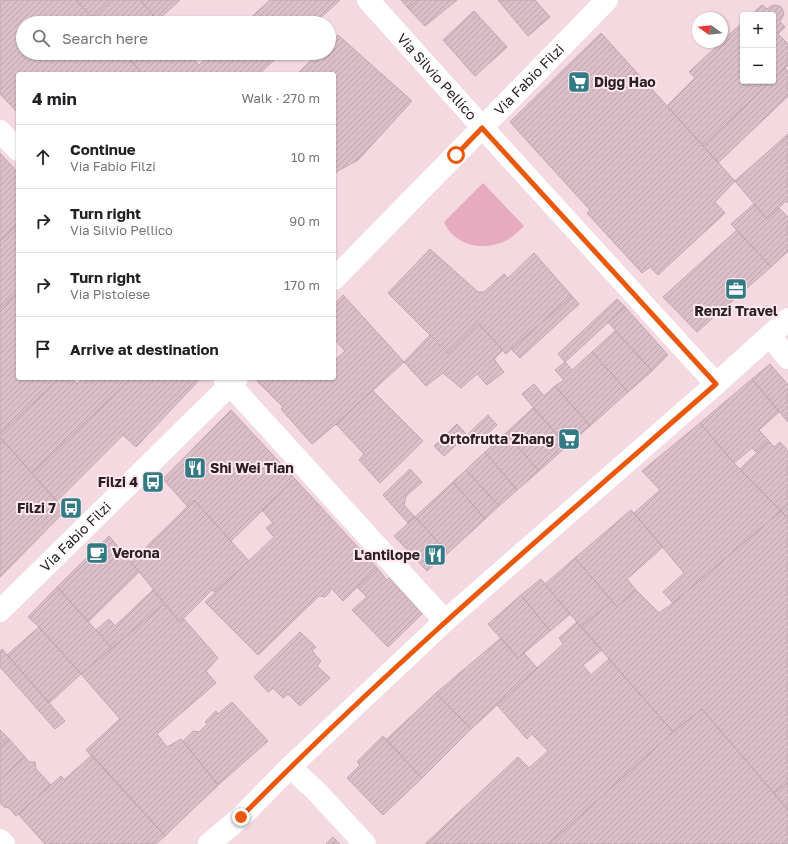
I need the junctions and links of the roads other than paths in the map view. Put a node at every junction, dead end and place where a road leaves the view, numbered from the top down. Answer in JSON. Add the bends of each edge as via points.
{"nodes":[{"id":1,"x":368,"y":0,"type":"edge"},
{"id":2,"x":607,"y":0,"type":"edge"},
{"id":3,"x":482,"y":128,"type":"junction"},
{"id":4,"x":0,"y":130,"type":"edge"},
{"id":5,"x":16,"y":148,"type":"edge"},
{"id":6,"x":336,"y":277,"type":"edge"},
{"id":7,"x":788,"y":319,"type":"edge"},
{"id":8,"x":770,"y":336,"type":"junction"},
{"id":9,"x":788,"y":358,"type":"edge"},
{"id":10,"x":230,"y":380,"type":"edge"},
{"id":11,"x":716,"y":384,"type":"junction"},
{"id":12,"x":0,"y":612,"type":"edge"},
{"id":13,"x":445,"y":621,"type":"junction"},
{"id":14,"x":290,"y":766,"type":"junction"},
{"id":15,"x":0,"y":840,"type":"edge"},
{"id":16,"x":4,"y":844,"type":"edge"},
{"id":17,"x":209,"y":844,"type":"edge"},
{"id":18,"x":365,"y":844,"type":"edge"}],
"edges":[{"from":1,"to":3,"type":"street","name":"Via Silvio Pellico"},
{"from":2,"to":3,"type":"street","name":"Via Fabio Filzi"},
{"from":3,"to":6,"type":"street","name":"Via Fabio Filzi"},
{"from":3,"to":11,"type":"street","name":"Via Silvio Pellico"},
{"from":4,"to":5,"type":"street"},
{"from":7,"to":8,"type":"street"},
{"from":8,"to":9,"type":"street"},
{"from":8,"to":11,"type":"street"},
{"from":10,"to":12,"type":"street","name":"Via Fabio Filzi"},
{"from":10,"to":13,"type":"street"},
{"from":11,"to":13,"type":"street"},
{"from":13,"to":14,"type":"street"},
{"from":14,"to":17,"type":"street","via":[[241,817]]},
{"from":14,"to":18,"type":"street"},
{"from":15,"to":16,"type":"street"}]}
